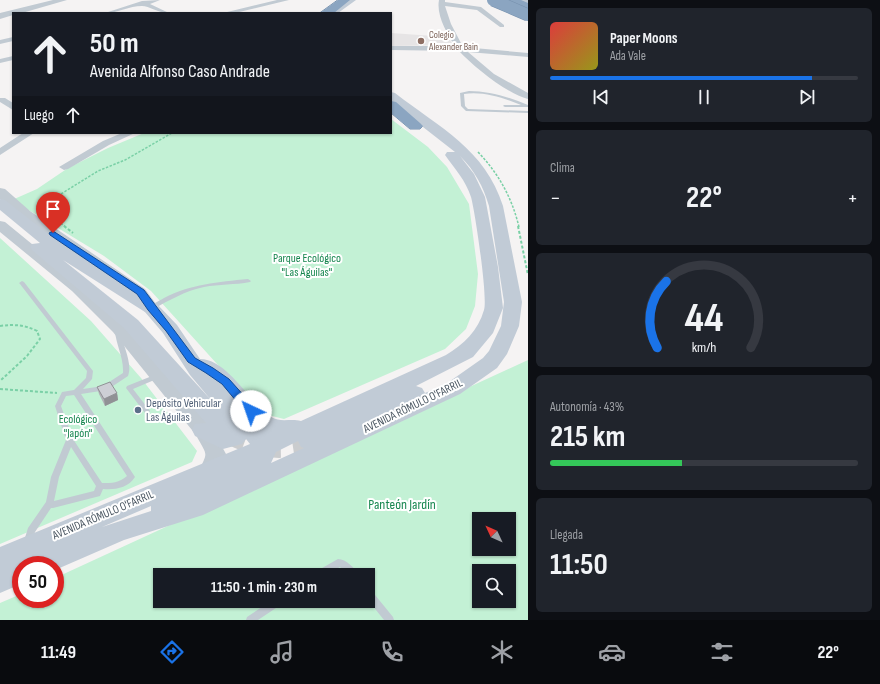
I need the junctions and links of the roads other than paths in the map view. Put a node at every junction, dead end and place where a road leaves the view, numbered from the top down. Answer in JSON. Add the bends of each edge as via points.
{"nodes":[{"id":1,"x":49,"y":0,"type":"edge"},
{"id":2,"x":63,"y":0,"type":"edge"},
{"id":3,"x":134,"y":0,"type":"edge"},
{"id":4,"x":157,"y":0,"type":"edge"},
{"id":5,"x":286,"y":0,"type":"edge"},
{"id":6,"x":338,"y":0,"type":"edge"},
{"id":7,"x":345,"y":0,"type":"edge"},
{"id":8,"x":351,"y":0,"type":"edge"},
{"id":9,"x":487,"y":0,"type":"edge"},
{"id":10,"x":493,"y":0,"type":"edge"},
{"id":11,"x":518,"y":0,"type":"edge"},
{"id":12,"x":524,"y":0,"type":"edge"},
{"id":13,"x":442,"y":2,"type":"edge"},
{"id":14,"x":506,"y":2,"type":"edge"},
{"id":15,"x":528,"y":3,"type":"edge"},
{"id":16,"x":143,"y":4,"type":"junction"},
{"id":17,"x":251,"y":8,"type":"junction"},
{"id":18,"x":528,"y":10,"type":"edge"},
{"id":19,"x":0,"y":12,"type":"edge"},
{"id":20,"x":16,"y":12,"type":"edge"},
{"id":21,"x":112,"y":12,"type":"edge"},
{"id":22,"x":163,"y":12,"type":"edge"},
{"id":23,"x":231,"y":12,"type":"edge"},
{"id":24,"x":257,"y":12,"type":"edge"},
{"id":25,"x":321,"y":12,"type":"edge"},
{"id":26,"x":327,"y":12,"type":"edge"},
{"id":27,"x":333,"y":12,"type":"edge"},
{"id":28,"x":12,"y":13,"type":"edge"},
{"id":29,"x":0,"y":16,"type":"edge"},
{"id":30,"x":528,"y":16,"type":"edge"},
{"id":31,"x":502,"y":26,"type":"dead end"},
{"id":32,"x":12,"y":39,"type":"edge"},
{"id":33,"x":0,"y":42,"type":"edge"},
{"id":34,"x":392,"y":48,"type":"edge"},
{"id":35,"x":460,"y":48,"type":"junction"},
{"id":36,"x":528,"y":55,"type":"edge"},
{"id":37,"x":12,"y":58,"type":"edge"},
{"id":38,"x":0,"y":60,"type":"edge"},
{"id":39,"x":12,"y":96,"type":"edge"},
{"id":40,"x":528,"y":96,"type":"edge"},
{"id":41,"x":392,"y":97,"type":"edge"},
{"id":42,"x":502,"y":98,"type":"junction"},
{"id":43,"x":1,"y":100,"type":"edge"},
{"id":44,"x":392,"y":106,"type":"edge"},
{"id":45,"x":505,"y":106,"type":"junction"},
{"id":46,"x":528,"y":106,"type":"edge"},
{"id":47,"x":12,"y":107,"type":"edge"},
{"id":48,"x":506,"y":111,"type":"junction"},
{"id":49,"x":392,"y":112,"type":"edge"},
{"id":50,"x":528,"y":112,"type":"edge"},
{"id":51,"x":415,"y":126,"type":"junction"},
{"id":52,"x":27,"y":134,"type":"edge"},
{"id":53,"x":128,"y":134,"type":"edge"},
{"id":54,"x":0,"y":152,"type":"edge"},
{"id":55,"x":64,"y":167,"type":"dead end"},
{"id":56,"x":0,"y":192,"type":"edge"},
{"id":57,"x":0,"y":203,"type":"edge"},
{"id":58,"x":0,"y":215,"type":"edge"},
{"id":59,"x":0,"y":225,"type":"edge"},
{"id":60,"x":67,"y":275,"type":"junction"},
{"id":61,"x":248,"y":281,"type":"dead end"},
{"id":62,"x":22,"y":283,"type":"dead end"},
{"id":63,"x":151,"y":308,"type":"junction"},
{"id":64,"x":119,"y":328,"type":"junction"},
{"id":65,"x":500,"y":345,"type":"junction"},
{"id":66,"x":192,"y":360,"type":"junction"},
{"id":67,"x":158,"y":375,"type":"junction"},
{"id":68,"x":76,"y":392,"type":"junction"},
{"id":69,"x":147,"y":411,"type":"dead end"},
{"id":70,"x":220,"y":424,"type":"junction"},
{"id":71,"x":309,"y":433,"type":"junction"},
{"id":72,"x":70,"y":440,"type":"junction"},
{"id":73,"x":263,"y":448,"type":"junction"},
{"id":74,"x":208,"y":472,"type":"junction"},
{"id":75,"x":100,"y":486,"type":"junction"},
{"id":76,"x":50,"y":503,"type":"junction"},
{"id":77,"x":119,"y":531,"type":"junction"},
{"id":78,"x":29,"y":556,"type":"edge"},
{"id":79,"x":42,"y":556,"type":"edge"},
{"id":80,"x":48,"y":556,"type":"edge"},
{"id":81,"x":0,"y":559,"type":"edge"},
{"id":82,"x":12,"y":561,"type":"edge"},
{"id":83,"x":330,"y":568,"type":"edge"},
{"id":84,"x":348,"y":568,"type":"edge"},
{"id":85,"x":12,"y":573,"type":"edge"},
{"id":86,"x":0,"y":581,"type":"edge"},
{"id":87,"x":375,"y":602,"type":"edge"},
{"id":88,"x":268,"y":608,"type":"edge"},
{"id":89,"x":250,"y":620,"type":"edge"},
{"id":90,"x":390,"y":620,"type":"edge"}],
"edges":[{"from":1,"to":19,"type":"street"},
{"from":2,"to":20,"type":"street"},
{"from":3,"to":16,"type":"street"},
{"from":4,"to":16,"type":"street"},
{"from":5,"to":17,"type":"street"},
{"from":6,"to":25,"type":"main road"},
{"from":7,"to":26,"type":"highway"},
{"from":8,"to":27,"type":"main road"},
{"from":9,"to":14,"type":"main road"},
{"from":10,"to":30,"type":"highway","bridge":true},
{"from":11,"to":15,"type":"highway"},
{"from":12,"to":15,"type":"main road"},
{"from":13,"to":31,"type":"street","via":[[479,8]]},
{"from":13,"to":35,"type":"street","via":[[448,28]]},
{"from":14,"to":18,"type":"highway"},
{"from":14,"to":30,"type":"main road"},
{"from":16,"to":21,"type":"street"},
{"from":16,"to":22,"type":"street"},
{"from":17,"to":23,"type":"street"},
{"from":17,"to":24,"type":"street"},
{"from":28,"to":29,"type":"street"},
{"from":32,"to":33,"type":"street"},
{"from":34,"to":35,"type":"street"},
{"from":35,"to":36,"type":"street"},
{"from":35,"to":40,"type":"street","via":[[482,70]]},
{"from":37,"to":38,"type":"street"},
{"from":39,"to":43,"type":"street"},
{"from":41,"to":65,"type":"main road","name":"AVENIDA RÓMULO O'FARRIL","via":[[466,155],[479,168],[492,194],[513,302],[510,326]]},
{"from":42,"to":45,"type":"lane"},
{"from":42,"to":46,"type":"lane"},
{"from":42,"to":48,"type":"lane","via":[[489,94],[462,94],[462,106],[468,110]]},
{"from":43,"to":47,"type":"street"},
{"from":44,"to":51,"type":"highway"},
{"from":45,"to":46,"type":"lane"},
{"from":45,"to":48,"type":"lane"},
{"from":48,"to":50,"type":"lane"},
{"from":49,"to":51,"type":"main road","name":"AVENIDA RÓMULO O'FARRIL"},
{"from":51,"to":71,"type":"main road","name":"AVENIDA RÓMULO O'FARRIL","via":[[460,164],[478,197],[490,267],[494,308],[492,316],[484,333],[466,352]]},
{"from":52,"to":54,"type":"street"},
{"from":53,"to":55,"type":"street"},
{"from":56,"to":63,"type":"street","via":[[25,214],[140,292]]},
{"from":57,"to":63,"type":"main road","via":[[55,247]]},
{"from":58,"to":60,"type":"main road"},
{"from":59,"to":60,"type":"street"},
{"from":60,"to":64,"type":"street"},
{"from":60,"to":70,"type":"main road","via":[[131,324]]},
{"from":61,"to":63,"type":"lane","via":[[190,288]]},
{"from":62,"to":68,"type":"lane","via":[[90,371],[89,379]]},
{"from":63,"to":66,"type":"main road"},
{"from":64,"to":67,"type":"street"},
{"from":64,"to":68,"type":"lane","via":[[118,341],[128,366],[126,374],[105,388]]},
{"from":65,"to":71,"type":"main road","via":[[478,364]]},
{"from":65,"to":77,"type":"main road","name":"AVENIDA RÓMULO O'FARRIL","via":[[490,363],[453,389],[196,508]]},
{"from":66,"to":70,"type":"main road"},
{"from":66,"to":71,"type":"main road","via":[[225,382],[259,420],[270,427]]},
{"from":67,"to":69,"type":"lane","via":[[129,388]]},
{"from":67,"to":70,"type":"street"},
{"from":68,"to":72,"type":"lane","via":[[64,394],[58,406]]},
{"from":68,"to":75,"type":"lane","via":[[132,476],[124,484],[114,487]]},
{"from":70,"to":73,"type":"main road","via":[[258,436]]},
{"from":70,"to":74,"type":"street","via":[[215,462]]},
{"from":71,"to":73,"type":"main road","name":"AVENIDA RÓMULO O'FARRIL"},
{"from":72,"to":75,"type":"lane"},
{"from":72,"to":76,"type":"lane","via":[[55,477]]},
{"from":73,"to":74,"type":"main road","name":"AVENIDA RÓMULO O'FARRIL"},
{"from":73,"to":77,"type":"main road","via":[[265,454],[249,469],[149,514]]},
{"from":74,"to":79,"type":"main road","name":"AVENIDA RÓMULO O'FARRIL"},
{"from":75,"to":76,"type":"lane","via":[[97,494],[56,506]]},
{"from":76,"to":78,"type":"lane","via":[[31,531]]},
{"from":77,"to":80,"type":"main road","name":"AVENIDA RÓMULO O'FARRIL"},
{"from":81,"to":82,"type":"main road","name":"AVENIDA RÓMULO O'FARRIL"},
{"from":83,"to":84,"type":"lane","via":[[338,563]]},
{"from":85,"to":86,"type":"main road","name":"AVENIDA RÓMULO O'FARRIL"},
{"from":87,"to":90,"type":"lane"},
{"from":88,"to":89,"type":"lane"}]}
